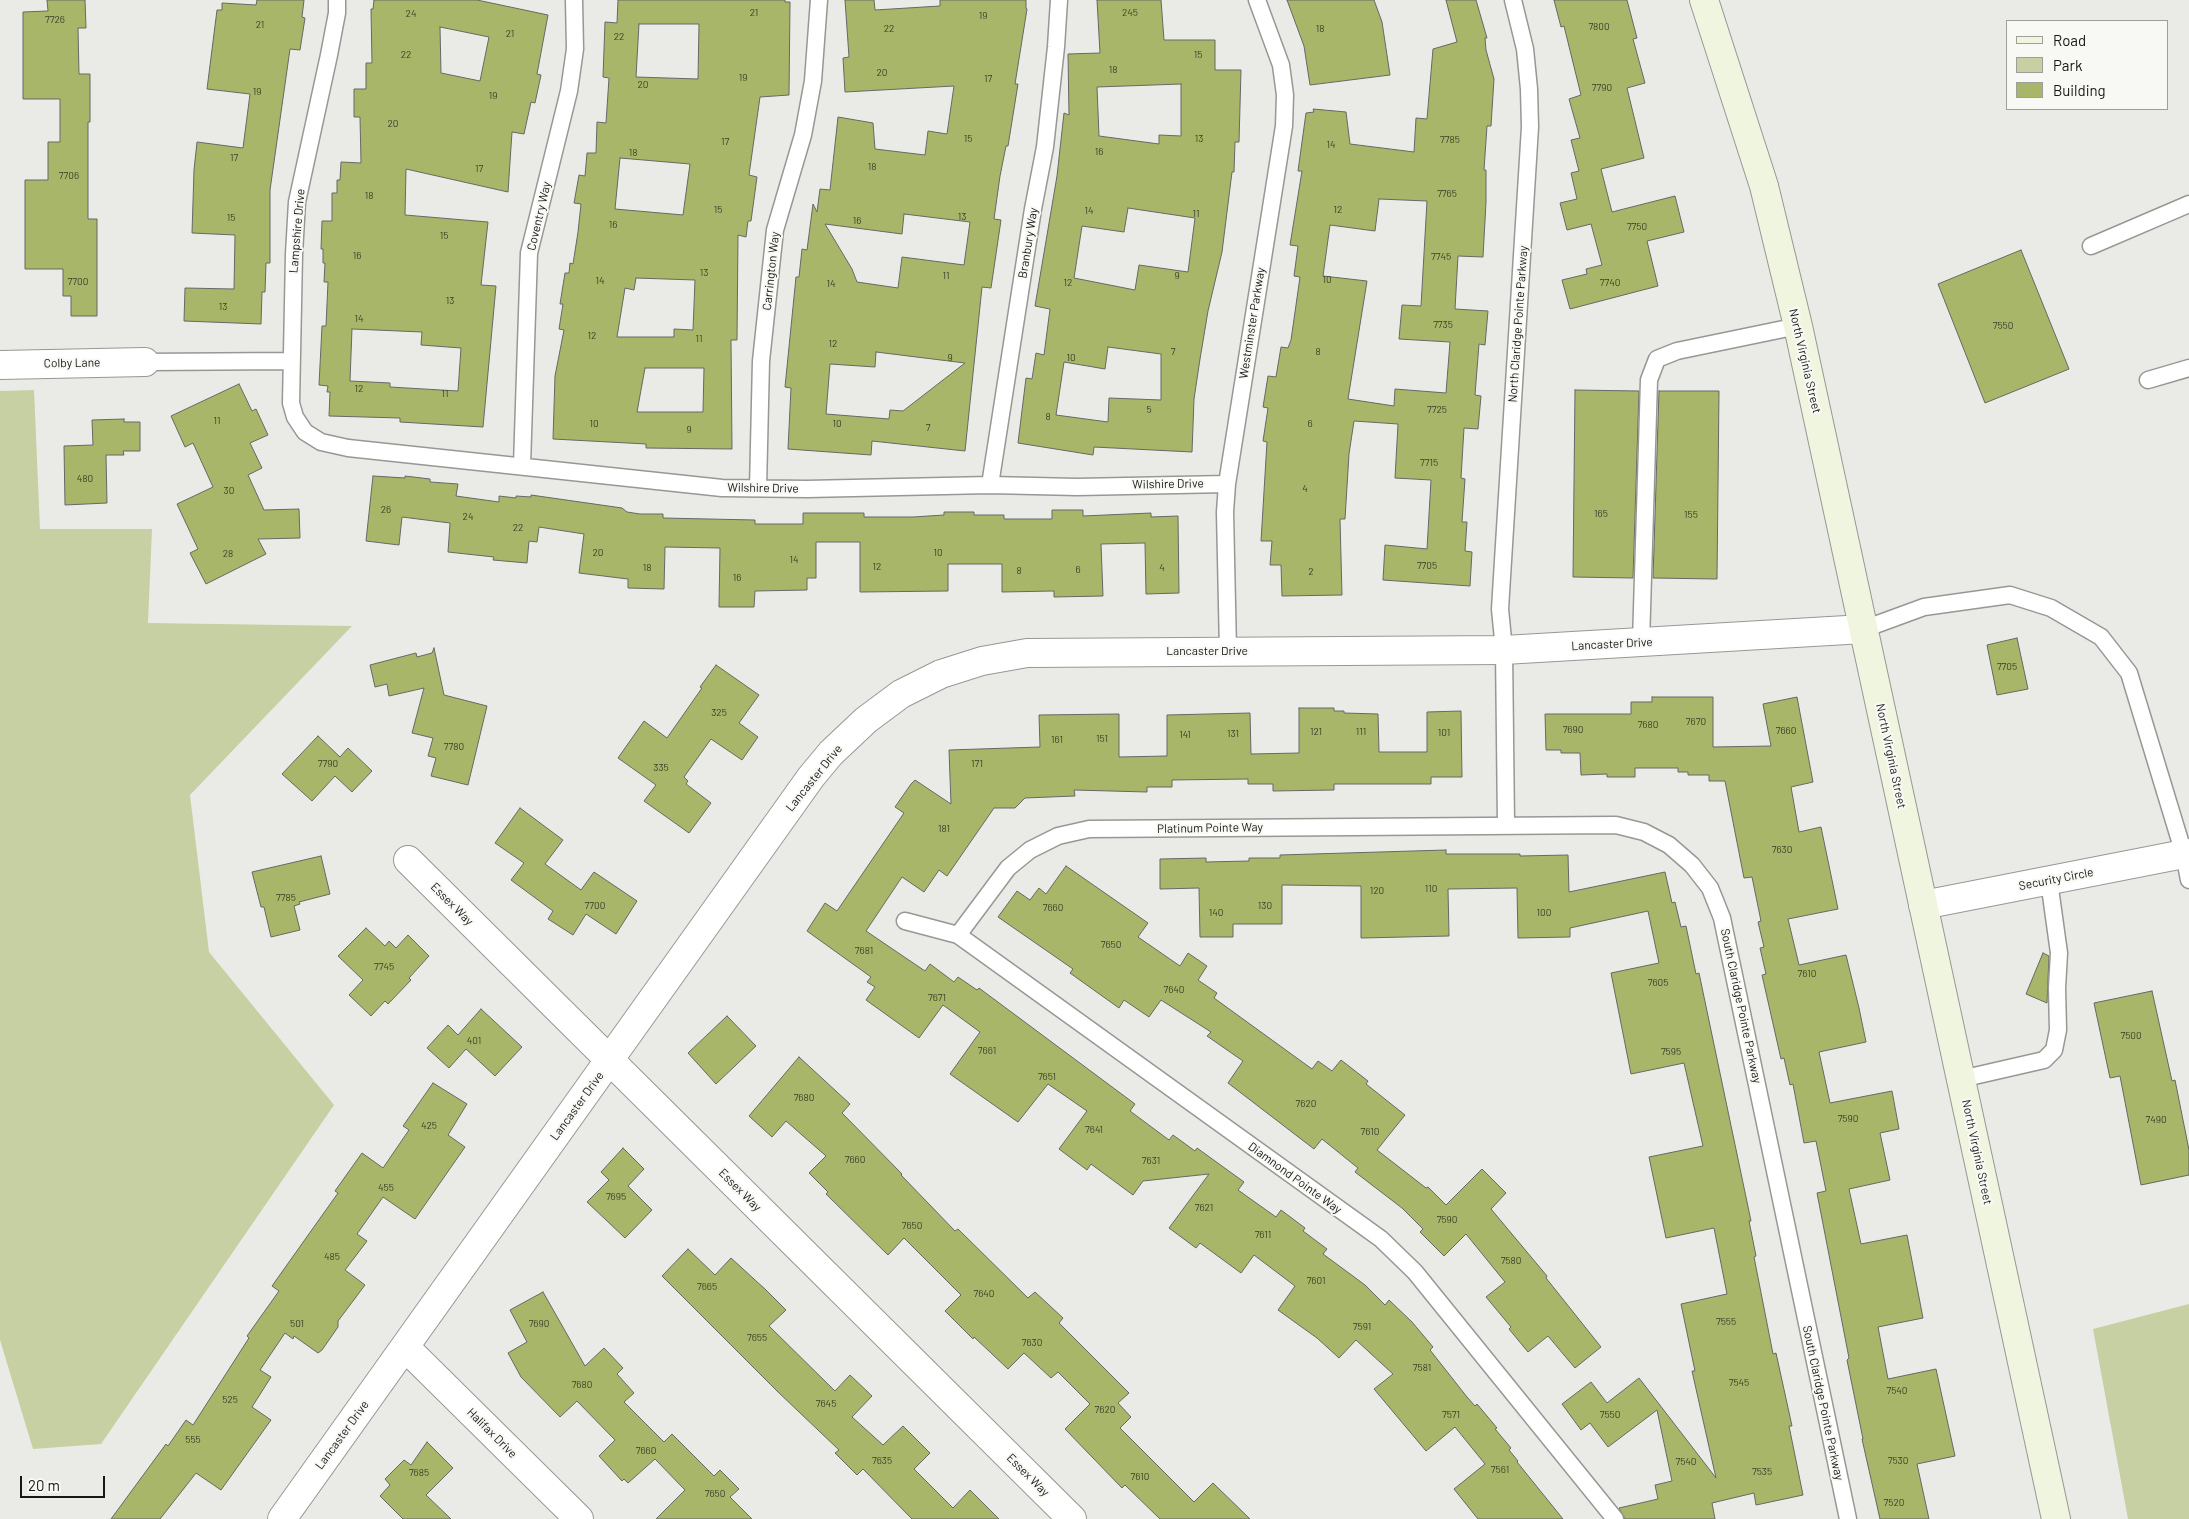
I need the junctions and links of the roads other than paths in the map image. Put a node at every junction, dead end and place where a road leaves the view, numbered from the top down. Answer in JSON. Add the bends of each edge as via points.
{"nodes":[{"id":1,"x":337,"y":0,"type":"edge"},
{"id":2,"x":574,"y":0,"type":"edge"},
{"id":3,"x":819,"y":0,"type":"edge"},
{"id":4,"x":1059,"y":0,"type":"edge"},
{"id":5,"x":1256,"y":0,"type":"edge"},
{"id":6,"x":1513,"y":0,"type":"edge"},
{"id":7,"x":1704,"y":0,"type":"edge"},
{"id":8,"x":2189,"y":204,"type":"edge"},
{"id":9,"x":2091,"y":246,"type":"dead end"},
{"id":10,"x":1798,"y":326,"type":"junction"},
{"id":11,"x":291,"y":361,"type":"junction"},
{"id":12,"x":145,"y":362,"type":"joint"},
{"id":13,"x":0,"y":365,"type":"edge"},
{"id":14,"x":2189,"y":368,"type":"edge"},
{"id":15,"x":2148,"y":380,"type":"dead end"},
{"id":16,"x":305,"y":432,"type":"joint"},
{"id":17,"x":522,"y":465,"type":"junction"},
{"id":18,"x":1227,"y":484,"type":"junction"},
{"id":19,"x":990,"y":485,"type":"junction"},
{"id":20,"x":758,"y":488,"type":"junction"},
{"id":21,"x":1864,"y":629,"type":"junction"},
{"id":22,"x":1642,"y":642,"type":"junction"},
{"id":23,"x":1504,"y":650,"type":"junction"},
{"id":24,"x":1228,"y":651,"type":"junction"},
{"id":25,"x":1506,"y":825,"type":"junction"},
{"id":26,"x":408,"y":860,"type":"dead end"},
{"id":27,"x":2187,"y":862,"type":"edge"},
{"id":28,"x":2049,"y":881,"type":"junction"},
{"id":29,"x":1923,"y":905,"type":"junction"},
{"id":30,"x":905,"y":921,"type":"dead end"},
{"id":31,"x":958,"y":936,"type":"junction"},
{"id":32,"x":610,"y":1060,"type":"junction"},
{"id":33,"x":1961,"y":1079,"type":"junction"},
{"id":34,"x":405,"y":1346,"type":"junction"},
{"id":35,"x":282,"y":1519,"type":"edge"},
{"id":36,"x":578,"y":1519,"type":"edge"},
{"id":37,"x":1072,"y":1519,"type":"edge"},
{"id":38,"x":1615,"y":1519,"type":"edge"},
{"id":39,"x":1848,"y":1519,"type":"edge"},
{"id":40,"x":2056,"y":1519,"type":"edge"}],
"edges":[{"from":1,"to":11,"type":"lane","name":"Lampshire Drive","via":[[329,55],[297,202]]},
{"from":2,"to":17,"type":"lane","name":"Coventry Way","via":[[575,49],[569,91],[530,254]]},
{"from":3,"to":20,"type":"lane","name":"Carrington Way","via":[[812,81],[803,135],[775,230],[761,361]]},
{"from":4,"to":19,"type":"lane","name":"Branbury Way","via":[[1045,147]]},
{"from":5,"to":18,"type":"lane","name":"Westminster Parkway","via":[[1281,65],[1284,126]]},
{"from":6,"to":23,"type":"lane","name":"North Claridge Pointe Parkway","via":[[1525,49],[1530,127],[1500,609]]},
{"from":7,"to":10,"type":"main road","name":"North Virginia Street","via":[[1764,186]]},
{"from":8,"to":9,"type":"lane"},
{"from":10,"to":21,"type":"main road","name":"North Virginia Street"},
{"from":10,"to":22,"type":"lane","via":[[1678,351],[1657,359],[1649,380]]},
{"from":11,"to":12,"type":"lane"},
{"from":11,"to":16,"type":"lane","name":"Lampshire Drive","via":[[291,403]]},
{"from":12,"to":13,"type":"street","name":"Colby Lane"},
{"from":14,"to":15,"type":"lane"},
{"from":16,"to":17,"type":"lane","name":"Wilshire Drive","via":[[321,442],[348,448]]},
{"from":17,"to":20,"type":"lane","name":"Wilshire Drive","via":[[722,488]]},
{"from":18,"to":19,"type":"lane","name":"Wilshire Drive"},
{"from":18,"to":24,"type":"lane","name":"Westminster Parkway"},
{"from":19,"to":20,"type":"lane","name":"Wilshire Drive"},
{"from":21,"to":22,"type":"street","name":"Lancaster Drive"},
{"from":21,"to":27,"type":"lane","via":[[1924,607],[2010,595],[2051,608],[2101,637],[2130,674]]},
{"from":21,"to":29,"type":"main road","name":"North Virginia Street"},
{"from":22,"to":23,"type":"street","name":"Lancaster Drive"},
{"from":23,"to":24,"type":"street","name":"Lancaster Drive"},
{"from":23,"to":25,"type":"lane"},
{"from":24,"to":32,"type":"street","name":"Lancaster Drive","via":[[1027,653],[950,671],[901,694],[866,720],[816,771]]},
{"from":25,"to":31,"type":"lane","name":"Platinum Pointe Way","via":[[1089,829],[1058,836],[1030,850],[1008,868]]},
{"from":25,"to":39,"type":"lane","name":"South Claridge Pointe Parkway","via":[[1616,825],[1644,832],[1669,845],[1692,865],[1710,888],[1722,918]]},
{"from":26,"to":32,"type":"street","name":"Essex Way"},
{"from":27,"to":28,"type":"street","name":"Security Circle"},
{"from":28,"to":29,"type":"street","name":"Security Circle"},
{"from":28,"to":33,"type":"lane","via":[[2059,953],[2058,1030],[2054,1050],[2044,1060]]},
{"from":29,"to":33,"type":"main road","name":"North Virginia Street"},
{"from":30,"to":31,"type":"lane","name":"Diamnond Pointe Way"},
{"from":31,"to":38,"type":"lane","name":"Diamnond Pointe Way","via":[[1381,1239],[1415,1272]]},
{"from":32,"to":34,"type":"street","name":"Lancaster Drive"},
{"from":32,"to":37,"type":"street","name":"Essex Way"},
{"from":33,"to":40,"type":"main road","name":"North Virginia Street"},
{"from":34,"to":35,"type":"street","name":"Lancaster Drive"},
{"from":34,"to":36,"type":"street","name":"Halifax Drive"}]}
